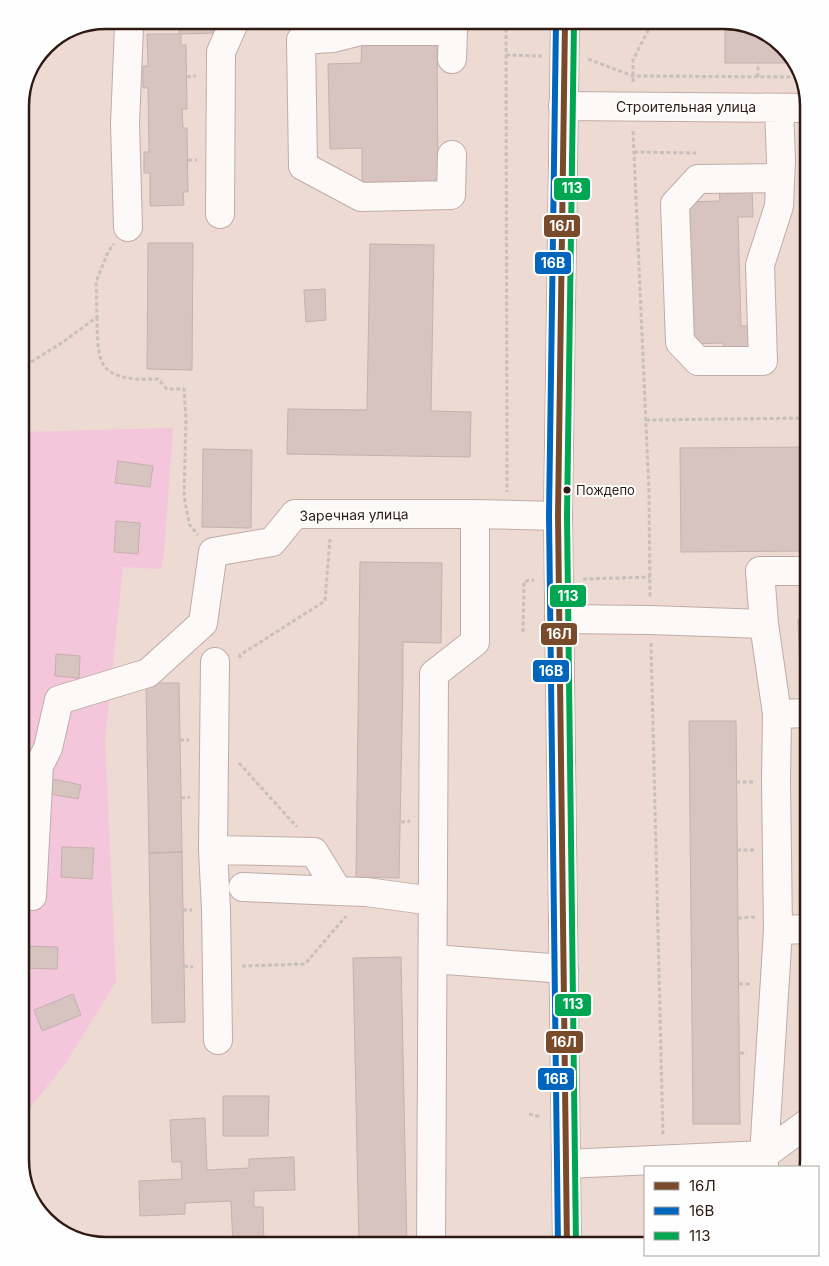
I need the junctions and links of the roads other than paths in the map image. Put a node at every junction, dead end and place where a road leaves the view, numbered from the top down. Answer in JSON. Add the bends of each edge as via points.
{"nodes":[{"id":1,"x":129,"y":29,"type":"edge"},
{"id":2,"x":231,"y":29,"type":"edge"},
{"id":3,"x":564,"y":29,"type":"edge"},
{"id":4,"x":452,"y":59,"type":"dead end"},
{"id":5,"x":563,"y":106,"type":"junction"},
{"id":6,"x":779,"y":108,"type":"junction"},
{"id":7,"x":800,"y":108,"type":"edge"},
{"id":8,"x":452,"y":156,"type":"dead end"},
{"id":9,"x":780,"y":178,"type":"junction"},
{"id":10,"x":220,"y":214,"type":"dead end"},
{"id":11,"x":128,"y":227,"type":"road end"},
{"id":12,"x":475,"y":514,"type":"junction"},
{"id":13,"x":558,"y":516,"type":"junction"},
{"id":14,"x":800,"y":571,"type":"edge"},
{"id":15,"x":559,"y":619,"type":"junction"},
{"id":16,"x":764,"y":624,"type":"junction"},
{"id":17,"x":228,"y":663,"type":"road end"},
{"id":18,"x":800,"y":713,"type":"edge"},
{"id":19,"x":777,"y":714,"type":"junction"},
{"id":20,"x":213,"y":850,"type":"junction"},
{"id":21,"x":243,"y":888,"type":"dead end"},
{"id":22,"x":338,"y":891,"type":"junction"},
{"id":23,"x":32,"y":896,"type":"dead end"},
{"id":24,"x":433,"y":901,"type":"junction"},
{"id":25,"x":800,"y":929,"type":"edge"},
{"id":26,"x":778,"y":930,"type":"junction"},
{"id":27,"x":432,"y":959,"type":"junction"},
{"id":28,"x":564,"y":969,"type":"junction"},
{"id":29,"x":218,"y":1040,"type":"dead end"},
{"id":30,"x":800,"y":1130,"type":"edge"},
{"id":31,"x":764,"y":1161,"type":"edge"},
{"id":32,"x":566,"y":1164,"type":"junction"},
{"id":33,"x":431,"y":1237,"type":"edge"},
{"id":34,"x":567,"y":1237,"type":"edge"}],
"edges":[{"from":1,"to":11,"type":"main road","via":[[125,124]]},
{"from":2,"to":10,"type":"main road","via":[[221,52]]},
{"from":3,"to":5,"type":"main road"},
{"from":4,"to":8,"type":"main road","via":[[453,31],[360,31],[333,38],[301,40],[303,166],[361,197],[451,195]]},
{"from":5,"to":6,"type":"main road","name":"Строительная улица"},
{"from":5,"to":13,"type":"main road"},
{"from":6,"to":7,"type":"main road","name":"Строительная улица"},
{"from":6,"to":9,"type":"main road"},
{"from":9,"to":9,"type":"main road","via":[[779,206],[760,265],[763,361],[698,362],[680,342],[675,204],[698,179]]},
{"from":12,"to":13,"type":"main road","name":"Заречная улица"},
{"from":12,"to":23,"type":"main road","name":"Заречная улица","via":[[295,514],[272,542],[213,552],[203,622],[148,673],[59,700],[48,748],[39,766]]},
{"from":12,"to":24,"type":"main road","via":[[476,642],[434,674]]},
{"from":13,"to":15,"type":"main road"},
{"from":14,"to":16,"type":"main road","via":[[760,571]]},
{"from":15,"to":16,"type":"main road"},
{"from":15,"to":28,"type":"main road"},
{"from":16,"to":19,"type":"main road"},
{"from":17,"to":20,"type":"main road"},
{"from":18,"to":19,"type":"main road"},
{"from":19,"to":26,"type":"main road"},
{"from":20,"to":22,"type":"main road","via":[[314,852]]},
{"from":20,"to":29,"type":"main road"},
{"from":21,"to":22,"type":"main road"},
{"from":22,"to":24,"type":"main road"},
{"from":24,"to":27,"type":"main road"},
{"from":25,"to":26,"type":"main road"},
{"from":26,"to":31,"type":"main road"},
{"from":27,"to":28,"type":"main road"},
{"from":27,"to":33,"type":"main road"},
{"from":28,"to":32,"type":"main road"},
{"from":30,"to":31,"type":"main road"},
{"from":31,"to":32,"type":"main road"},
{"from":32,"to":34,"type":"main road"}]}
